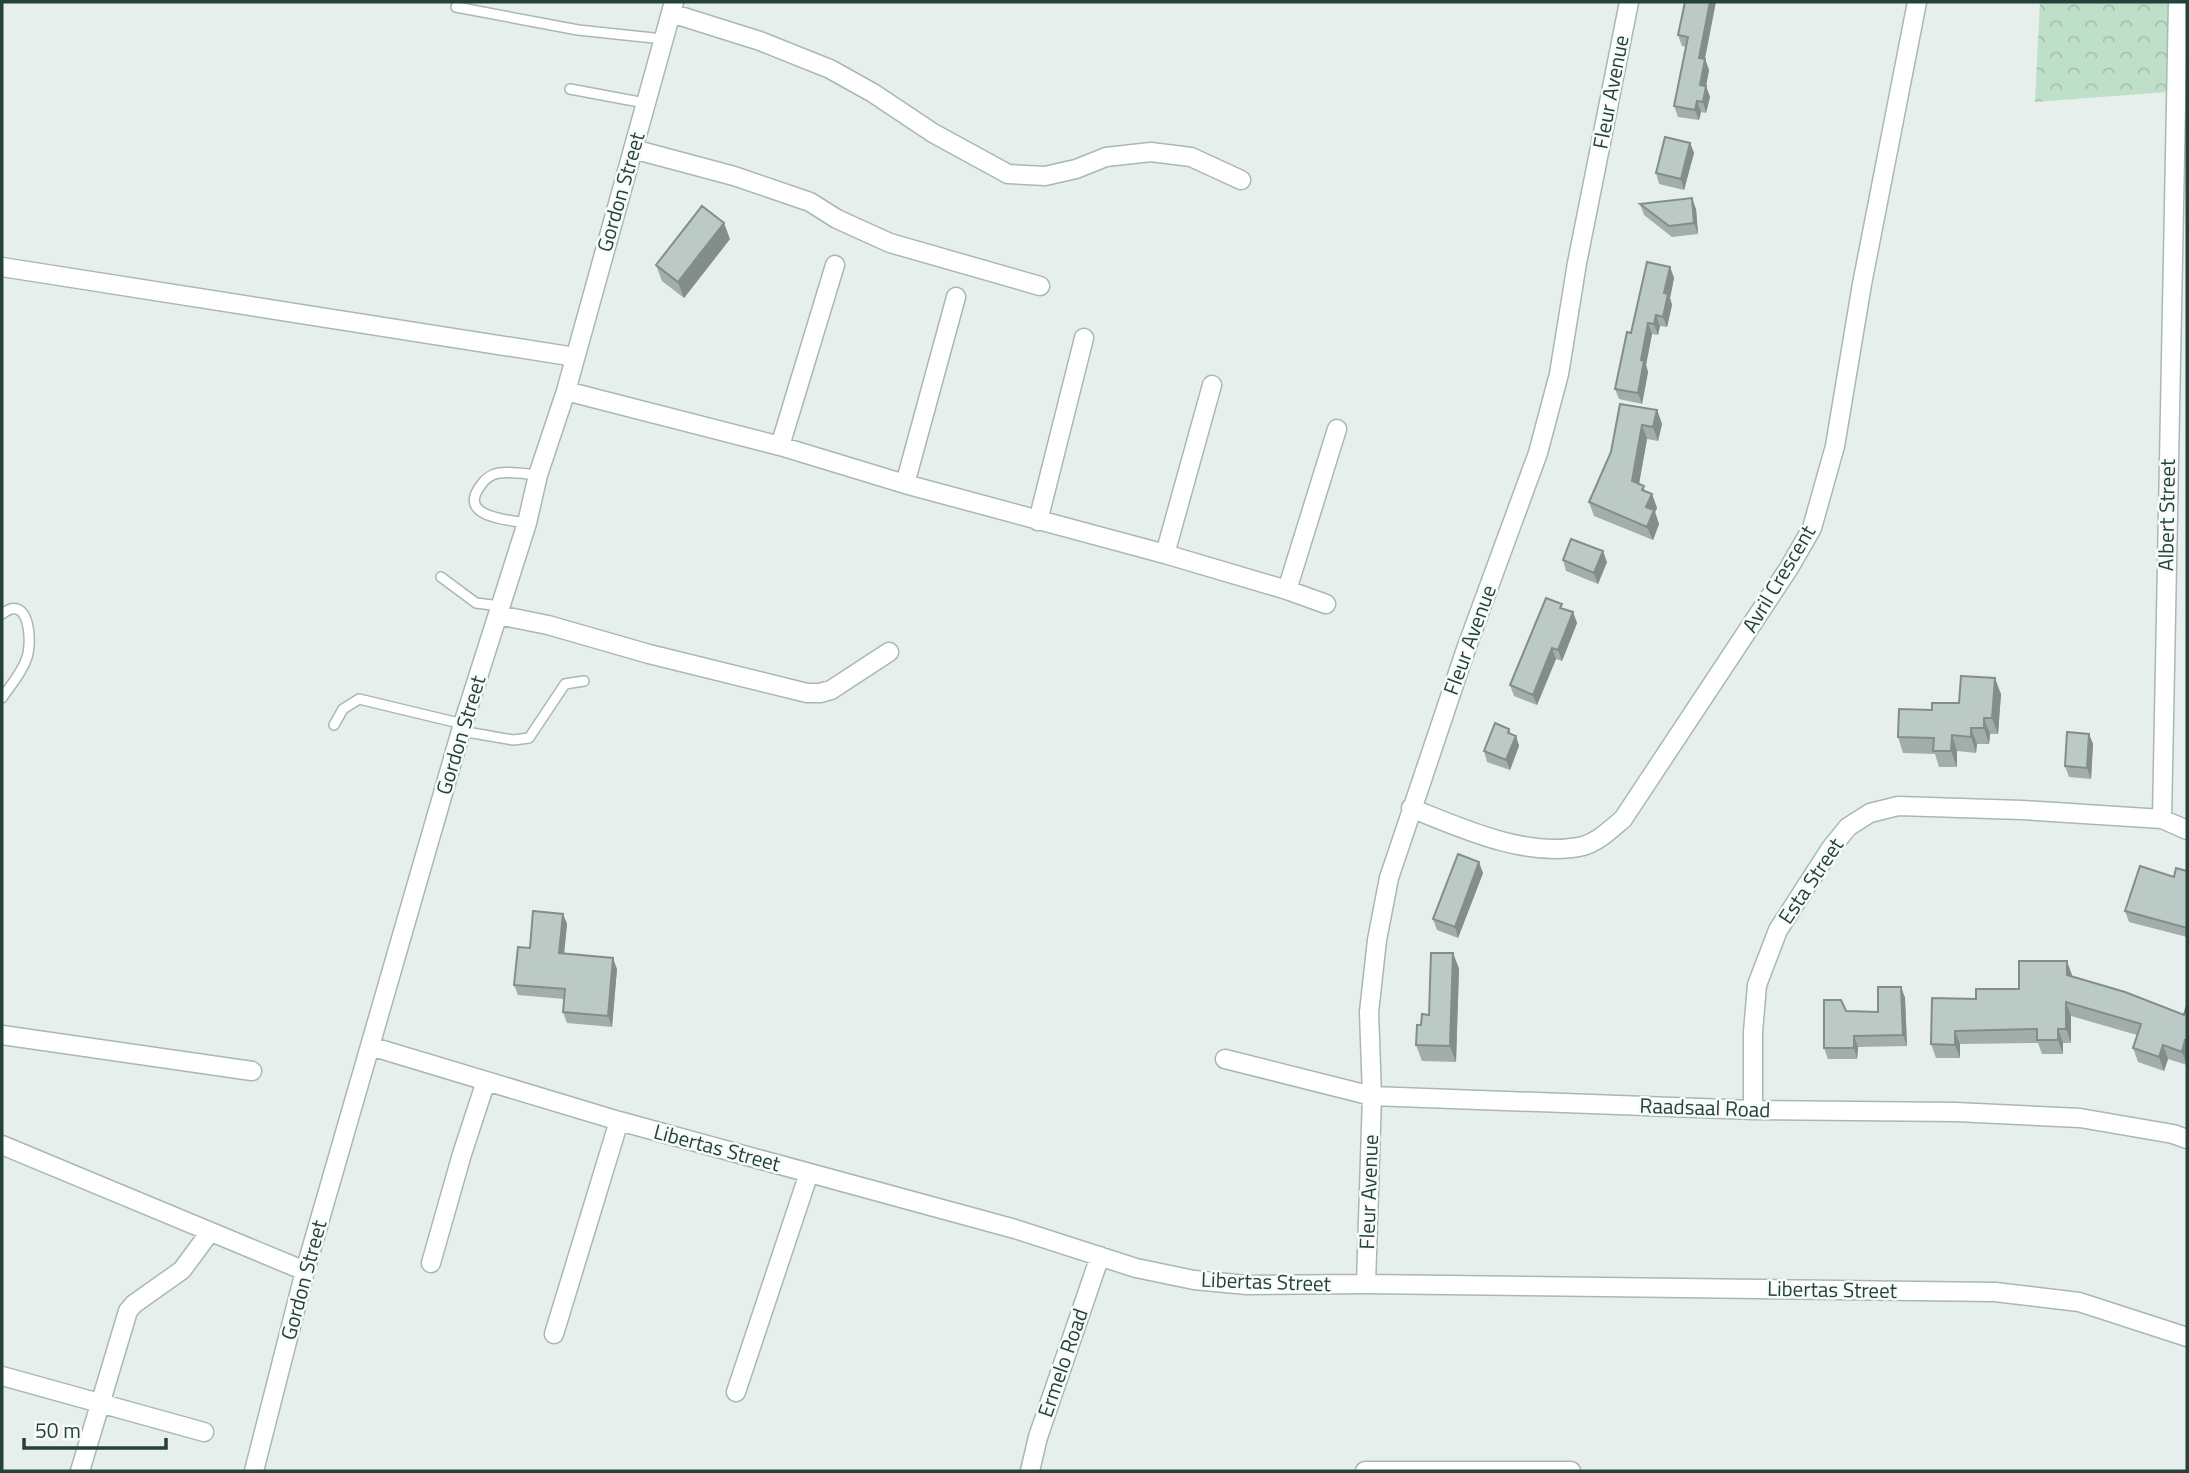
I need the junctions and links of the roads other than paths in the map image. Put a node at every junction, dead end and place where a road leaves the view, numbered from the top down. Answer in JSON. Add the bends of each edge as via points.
{"nodes":[{"id":1,"x":1629,"y":2,"type":"edge"},
{"id":2,"x":1917,"y":2,"type":"edge"},
{"id":3,"x":2178,"y":2,"type":"edge"},
{"id":4,"x":673,"y":7,"type":"edge"},
{"id":5,"x":456,"y":8,"type":"dead end"},
{"id":6,"x":663,"y":39,"type":"junction"},
{"id":7,"x":570,"y":89,"type":"dead end"},
{"id":8,"x":645,"y":103,"type":"junction"},
{"id":9,"x":633,"y":149,"type":"junction"},
{"id":10,"x":1241,"y":180,"type":"dead end"},
{"id":11,"x":835,"y":265,"type":"dead end"},
{"id":12,"x":2,"y":267,"type":"edge"},
{"id":13,"x":1040,"y":286,"type":"dead end"},
{"id":14,"x":956,"y":297,"type":"dead end"},
{"id":15,"x":1084,"y":338,"type":"dead end"},
{"id":16,"x":575,"y":356,"type":"junction"},
{"id":17,"x":1212,"y":385,"type":"dead end"},
{"id":18,"x":566,"y":391,"type":"junction"},
{"id":19,"x":1337,"y":429,"type":"dead end"},
{"id":20,"x":780,"y":446,"type":"junction"},
{"id":21,"x":538,"y":475,"type":"junction"},
{"id":22,"x":905,"y":484,"type":"junction"},
{"id":23,"x":1038,"y":521,"type":"junction"},
{"id":24,"x":527,"y":523,"type":"junction"},
{"id":25,"x":1165,"y":554,"type":"junction"},
{"id":26,"x":441,"y":577,"type":"dead end"},
{"id":27,"x":1287,"y":590,"type":"junction"},
{"id":28,"x":1326,"y":604,"type":"dead end"},
{"id":29,"x":499,"y":611,"type":"junction"},
{"id":30,"x":2,"y":614,"type":"edge"},
{"id":31,"x":889,"y":652,"type":"dead end"},
{"id":32,"x":584,"y":681,"type":"dead end"},
{"id":33,"x":2,"y":698,"type":"edge"},
{"id":34,"x":334,"y":725,"type":"dead end"},
{"id":35,"x":462,"y":727,"type":"junction"},
{"id":36,"x":1411,"y":808,"type":"junction"},
{"id":37,"x":2162,"y":819,"type":"junction"},
{"id":38,"x":2187,"y":830,"type":"edge"},
{"id":39,"x":2,"y":1035,"type":"edge"},
{"id":40,"x":370,"y":1046,"type":"junction"},
{"id":41,"x":1225,"y":1059,"type":"dead end"},
{"id":42,"x":252,"y":1071,"type":"dead end"},
{"id":43,"x":486,"y":1081,"type":"junction"},
{"id":44,"x":1372,"y":1096,"type":"junction"},
{"id":45,"x":1754,"y":1110,"type":"junction"},
{"id":46,"x":619,"y":1121,"type":"junction"},
{"id":47,"x":2187,"y":1139,"type":"edge"},
{"id":48,"x":2,"y":1145,"type":"edge"},
{"id":49,"x":809,"y":1173,"type":"junction"},
{"id":50,"x":210,"y":1232,"type":"junction"},
{"id":51,"x":1100,"y":1256,"type":"junction"},
{"id":52,"x":431,"y":1263,"type":"dead end"},
{"id":53,"x":305,"y":1271,"type":"junction"},
{"id":54,"x":1366,"y":1284,"type":"junction"},
{"id":55,"x":554,"y":1334,"type":"dead end"},
{"id":56,"x":2187,"y":1337,"type":"edge"},
{"id":57,"x":2,"y":1376,"type":"edge"},
{"id":58,"x":736,"y":1392,"type":"dead end"},
{"id":59,"x":101,"y":1405,"type":"junction"},
{"id":60,"x":204,"y":1432,"type":"dead end"},
{"id":61,"x":80,"y":1471,"type":"edge"},
{"id":62,"x":254,"y":1471,"type":"edge"},
{"id":63,"x":1030,"y":1471,"type":"edge"},
{"id":64,"x":1365,"y":1471,"type":"edge"},
{"id":65,"x":1571,"y":1471,"type":"edge"}],
"edges":[{"from":1,"to":36,"type":"street","name":"Fleur Avenue","via":[[1559,374],[1538,453]]},
{"from":2,"to":36,"type":"street","name":"Avril Crescent","via":[[1835,446],[1812,528],[1789,568],[1623,819],[1597,839],[1561,848],[1514,844]]},
{"from":3,"to":37,"type":"street","name":"Albert Street"},
{"from":4,"to":6,"type":"street","name":"Gordon Street"},
{"from":4,"to":10,"type":"street","via":[[830,69],[1008,174],[1045,177],[1106,157],[1151,152],[1191,157]]},
{"from":5,"to":6,"type":"lane","via":[[578,30]]},
{"from":6,"to":8,"type":"street","name":"Gordon Street"},
{"from":7,"to":8,"type":"lane"},
{"from":8,"to":9,"type":"street","name":"Gordon Street"},
{"from":9,"to":13,"type":"street","via":[[810,202],[890,243]]},
{"from":9,"to":16,"type":"street","name":"Gordon Street"},
{"from":11,"to":20,"type":"street"},
{"from":12,"to":16,"type":"street"},
{"from":14,"to":22,"type":"street"},
{"from":15,"to":23,"type":"street"},
{"from":16,"to":18,"type":"street","name":"Gordon Street"},
{"from":17,"to":25,"type":"street"},
{"from":18,"to":20,"type":"street"},
{"from":18,"to":21,"type":"street","name":"Gordon Street"},
{"from":19,"to":27,"type":"street"},
{"from":20,"to":22,"type":"street"},
{"from":21,"to":24,"type":"street","name":"Gordon Street"},
{"from":21,"to":24,"type":"lane","via":[[497,473],[478,488],[475,500],[481,512],[494,518]]},
{"from":22,"to":23,"type":"street"},
{"from":23,"to":25,"type":"street"},
{"from":24,"to":29,"type":"street","name":"Gordon Street"},
{"from":25,"to":27,"type":"street"},
{"from":26,"to":29,"type":"lane","via":[[476,603]]},
{"from":27,"to":28,"type":"street"},
{"from":29,"to":31,"type":"street","via":[[807,693],[831,690]]},
{"from":29,"to":35,"type":"street","name":"Gordon Street"},
{"from":30,"to":33,"type":"lane","via":[[17,610],[30,626],[27,659]]},
{"from":32,"to":35,"type":"lane","via":[[565,684],[529,738],[513,740]]},
{"from":34,"to":35,"type":"lane","via":[[343,709],[359,699]]},
{"from":35,"to":40,"type":"street","name":"Gordon Street"},
{"from":36,"to":44,"type":"street","name":"Fleur Avenue","via":[[1377,940],[1370,1012]]},
{"from":37,"to":38,"type":"street","name":"Esta Street"},
{"from":37,"to":45,"type":"street","name":"Esta Street","via":[[1898,806],[1870,813],[1848,827],[1778,930],[1757,985]]},
{"from":39,"to":42,"type":"street"},
{"from":40,"to":43,"type":"street","name":"Libertas Street"},
{"from":40,"to":53,"type":"street","name":"Gordon Street"},
{"from":41,"to":44,"type":"street","name":"Raadsaal Road"},
{"from":43,"to":46,"type":"street","name":"Libertas Street"},
{"from":43,"to":52,"type":"street"},
{"from":44,"to":45,"type":"street","name":"Raadsaal Road"},
{"from":44,"to":54,"type":"street","name":"Fleur Avenue"},
{"from":45,"to":47,"type":"street","name":"Raadsaal Road","via":[[2080,1118]]},
{"from":46,"to":49,"type":"street","name":"Libertas Street"},
{"from":46,"to":55,"type":"street"},
{"from":48,"to":50,"type":"street"},
{"from":49,"to":51,"type":"street","name":"Libertas Street"},
{"from":49,"to":58,"type":"street"},
{"from":50,"to":53,"type":"street"},
{"from":50,"to":59,"type":"street","via":[[182,1270],[128,1311]]},
{"from":51,"to":54,"type":"street","name":"Libertas Street","via":[[1194,1280],[1247,1285]]},
{"from":51,"to":63,"type":"street","name":"Ermelo Road"},
{"from":53,"to":62,"type":"street","name":"Gordon Street"},
{"from":54,"to":56,"type":"street","name":"Libertas Street","via":[[1995,1292],[2079,1302]]},
{"from":57,"to":59,"type":"street"},
{"from":59,"to":60,"type":"street"},
{"from":59,"to":61,"type":"street"},
{"from":64,"to":65,"type":"street"}]}
